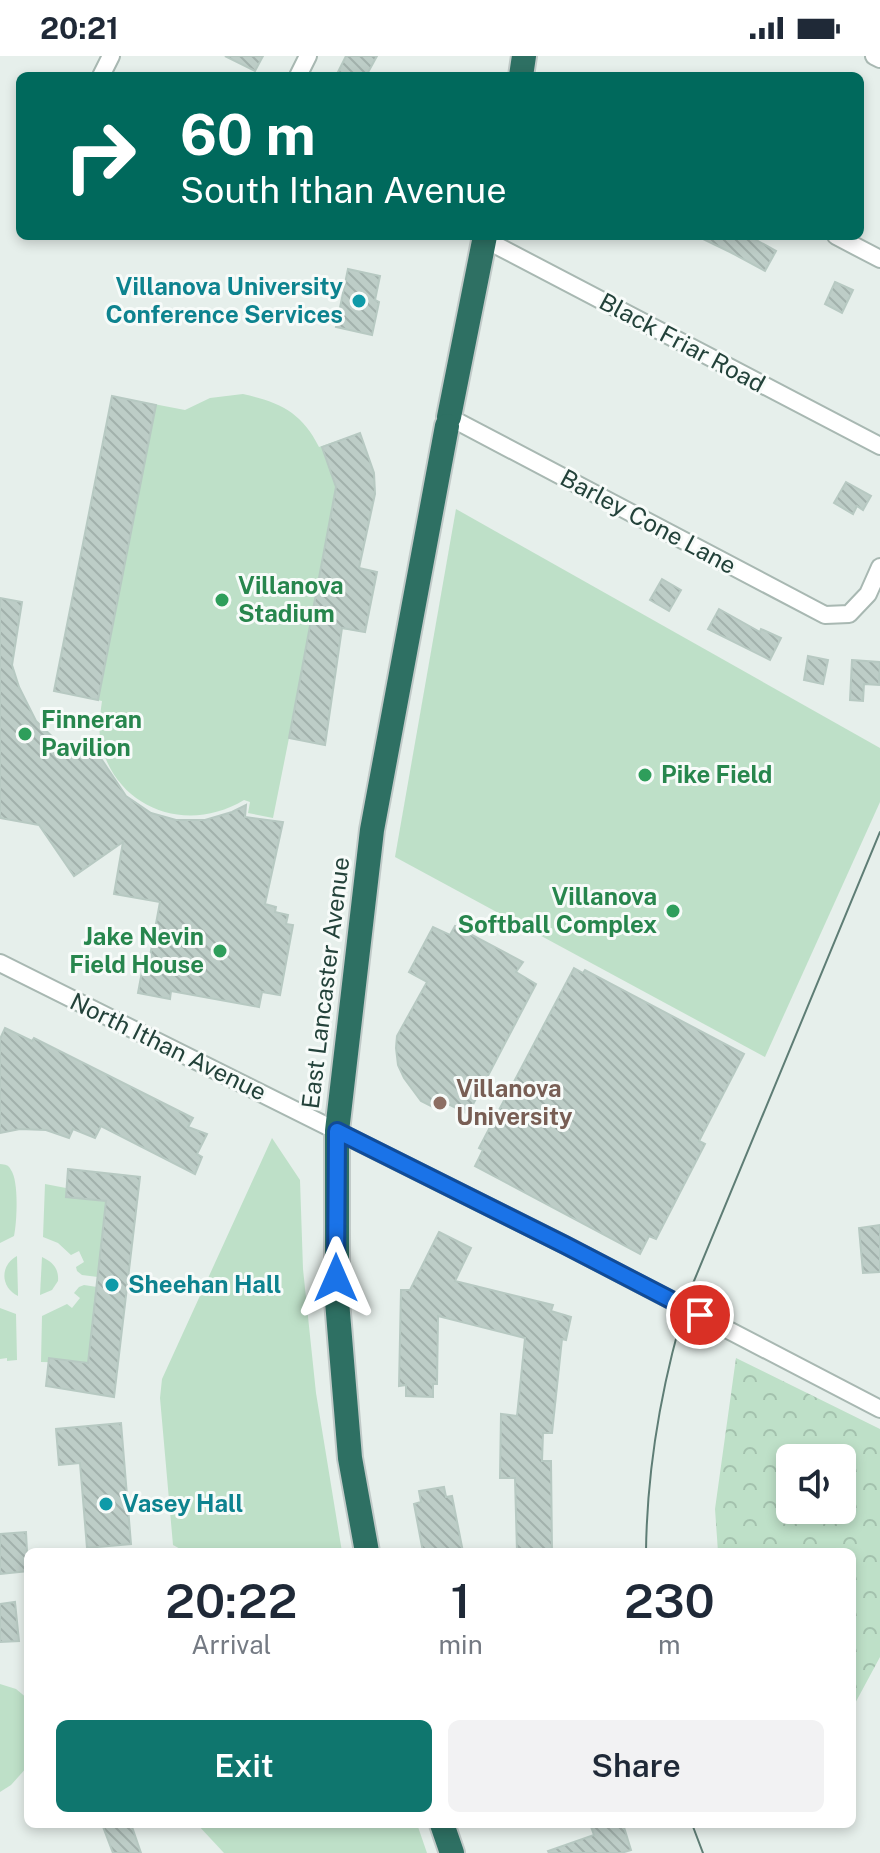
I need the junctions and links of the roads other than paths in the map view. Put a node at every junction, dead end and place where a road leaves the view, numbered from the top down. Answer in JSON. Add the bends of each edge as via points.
{"nodes":[{"id":1,"x":874,"y":56,"type":"edge"},
{"id":2,"x":880,"y":59,"type":"edge"},
{"id":3,"x":484,"y":240,"type":"edge"},
{"id":4,"x":488,"y":240,"type":"edge"},
{"id":5,"x":844,"y":240,"type":"edge"},
{"id":6,"x":880,"y":259,"type":"edge"},
{"id":7,"x":448,"y":422,"type":"junction"},
{"id":8,"x":880,"y":446,"type":"edge"},
{"id":9,"x":880,"y":567,"type":"edge"},
{"id":10,"x":0,"y":963,"type":"edge"},
{"id":11,"x":337,"y":1131,"type":"junction"},
{"id":12,"x":880,"y":1409,"type":"edge"},
{"id":13,"x":366,"y":1548,"type":"edge"},
{"id":14,"x":443,"y":1828,"type":"edge"},
{"id":15,"x":452,"y":1853,"type":"edge"}],
"edges":[{"from":1,"to":2,"type":"street"},
{"from":3,"to":7,"type":"highway","name":"East Lancaster Avenue"},
{"from":4,"to":8,"type":"street","name":"Black Friar Road"},
{"from":5,"to":6,"type":"street"},
{"from":7,"to":9,"type":"street","name":"Barley Cone Lane","via":[[825,615],[849,614],[868,594]]},
{"from":7,"to":11,"type":"highway","name":"East Lancaster Avenue","via":[[372,830]]},
{"from":10,"to":11,"type":"street","name":"North Ithan Avenue"},
{"from":11,"to":12,"type":"street","name":"North Ithan Avenue"},
{"from":11,"to":13,"type":"highway","name":"East Lancaster Avenue","via":[[337,1301],[350,1458]]},
{"from":14,"to":15,"type":"highway"}]}
